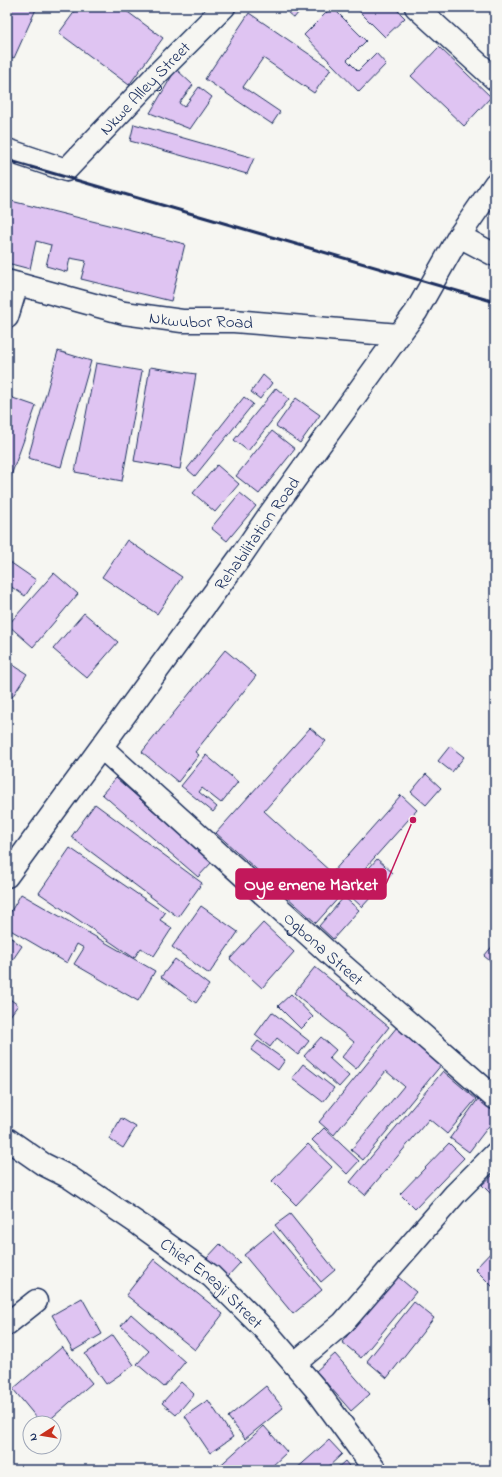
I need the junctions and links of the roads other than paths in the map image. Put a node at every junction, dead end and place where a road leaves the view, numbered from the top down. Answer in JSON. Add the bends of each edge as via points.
{"nodes":[{"id":1,"x":224,"y":7,"type":"edge"},
{"id":2,"x":416,"y":7,"type":"edge"},
{"id":3,"x":495,"y":80,"type":"edge"},
{"id":4,"x":7,"y":150,"type":"edge"},
{"id":5,"x":495,"y":184,"type":"edge"},
{"id":6,"x":459,"y":236,"type":"junction"},
{"id":7,"x":495,"y":255,"type":"edge"},
{"id":8,"x":12,"y":283,"type":"edge"},
{"id":9,"x":7,"y":318,"type":"edge"},
{"id":10,"x":399,"y":335,"type":"junction"},
{"id":11,"x":102,"y":748,"type":"junction"},
{"id":12,"x":7,"y":876,"type":"edge"},
{"id":13,"x":495,"y":1098,"type":"edge"},
{"id":14,"x":7,"y":1139,"type":"edge"},
{"id":15,"x":495,"y":1154,"type":"edge"},
{"id":16,"x":36,"y":1301,"type":"dead end"},
{"id":17,"x":7,"y":1324,"type":"edge"},
{"id":18,"x":294,"y":1364,"type":"junction"},
{"id":19,"x":375,"y":1470,"type":"edge"}],
"edges":[{"from":1,"to":4,"type":"street","name":"Nkwe Alley Street","via":[[66,170]]},
{"from":2,"to":3,"type":"street"},
{"from":5,"to":6,"type":"street","name":"Rehabilitation Road"},
{"from":6,"to":7,"type":"street"},
{"from":6,"to":10,"type":"street","name":"Rehabilitation Road","via":[[416,312]]},
{"from":8,"to":9,"type":"street"},
{"from":8,"to":10,"type":"street","name":"Nkwubor Road","via":[[124,313],[182,321],[234,321]]},
{"from":10,"to":11,"type":"street","name":"Rehabilitation Road"},
{"from":11,"to":12,"type":"street","name":"Rehabilitation Road"},
{"from":11,"to":13,"type":"street","name":"Ogbona Street","via":[[332,956]]},
{"from":14,"to":18,"type":"street","name":"Chief Eneaji Street","via":[[140,1225],[211,1276],[265,1330]]},
{"from":15,"to":18,"type":"street","via":[[455,1194],[343,1323]]},
{"from":16,"to":17,"type":"street"},
{"from":18,"to":19,"type":"street","name":"Chief Eneaji Street"}]}
